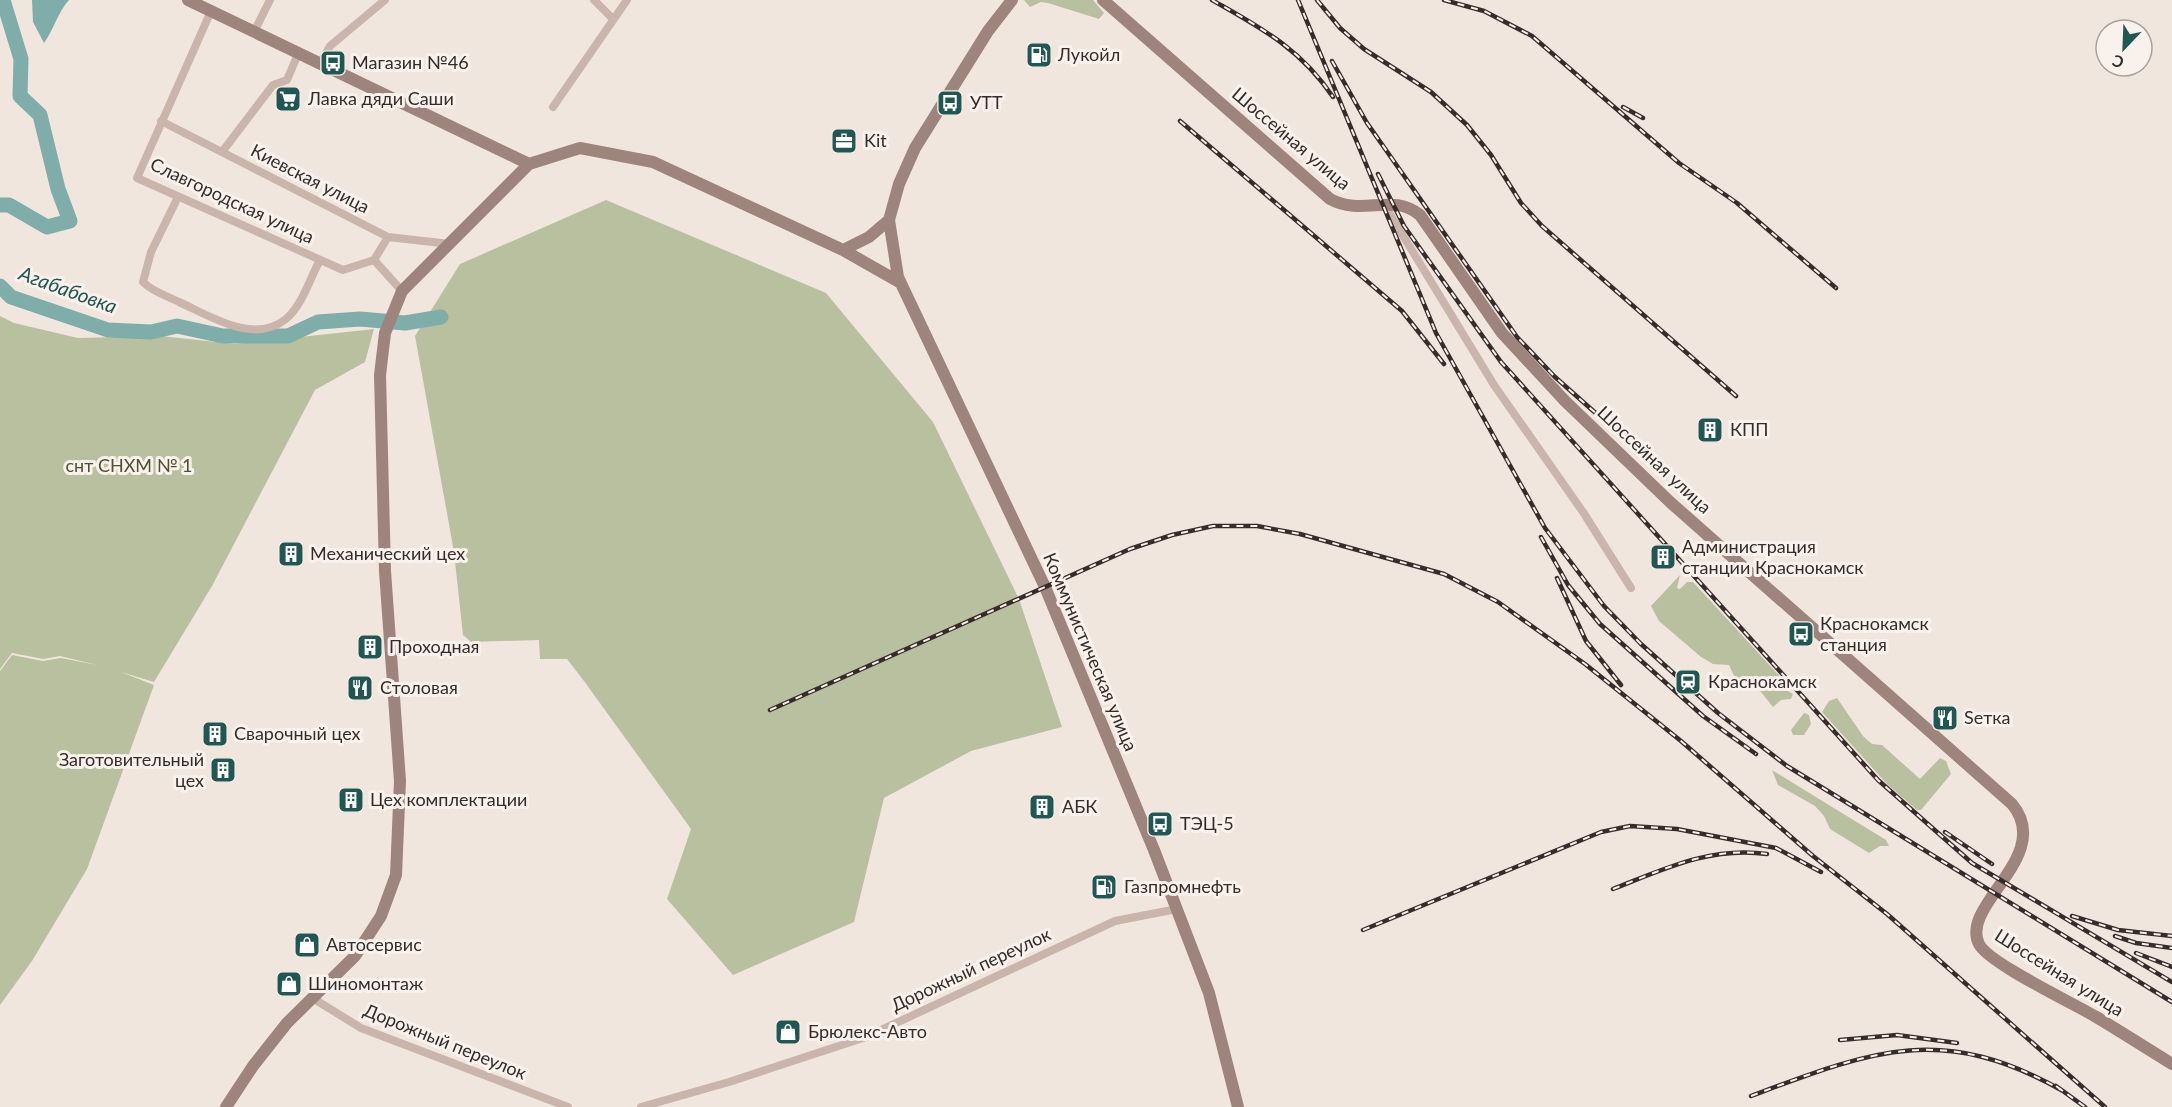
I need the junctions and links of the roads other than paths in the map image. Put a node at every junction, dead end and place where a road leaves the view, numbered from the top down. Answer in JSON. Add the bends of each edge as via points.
{"nodes":[{"id":1,"x":188,"y":0,"type":"edge"},
{"id":2,"x":270,"y":0,"type":"edge"},
{"id":3,"x":385,"y":0,"type":"edge"},
{"id":4,"x":594,"y":0,"type":"edge"},
{"id":5,"x":627,"y":0,"type":"edge"},
{"id":6,"x":1003,"y":0,"type":"edge"},
{"id":7,"x":1012,"y":0,"type":"edge"},
{"id":8,"x":1103,"y":0,"type":"edge"},
{"id":9,"x":211,"y":11,"type":"junction"},
{"id":10,"x":997,"y":17,"type":"junction"},
{"id":11,"x":614,"y":19,"type":"junction"},
{"id":12,"x":254,"y":32,"type":"junction"},
{"id":13,"x":298,"y":54,"type":"junction"},
{"id":14,"x":320,"y":64,"type":"junction"},
{"id":15,"x":553,"y":107,"type":"dead end"},
{"id":16,"x":161,"y":120,"type":"junction"},
{"id":17,"x":222,"y":152,"type":"junction"},
{"id":18,"x":529,"y":164,"type":"junction"},
{"id":19,"x":178,"y":197,"type":"junction"},
{"id":20,"x":1388,"y":211,"type":"dead end"},
{"id":21,"x":889,"y":220,"type":"junction"},
{"id":22,"x":388,"y":237,"type":"junction"},
{"id":23,"x":869,"y":237,"type":"junction"},
{"id":24,"x":450,"y":244,"type":"junction"},
{"id":25,"x":843,"y":250,"type":"junction"},
{"id":26,"x":894,"y":250,"type":"junction"},
{"id":27,"x":320,"y":260,"type":"junction"},
{"id":28,"x":374,"y":260,"type":"junction"},
{"id":29,"x":869,"y":265,"type":"junction"},
{"id":30,"x":901,"y":283,"type":"junction"},
{"id":31,"x":402,"y":291,"type":"junction"},
{"id":32,"x":1631,"y":588,"type":"dead end"},
{"id":33,"x":1177,"y":909,"type":"junction"},
{"id":34,"x":314,"y":999,"type":"junction"},
{"id":35,"x":2172,"y":1064,"type":"edge"},
{"id":36,"x":226,"y":1107,"type":"edge"},
{"id":37,"x":568,"y":1107,"type":"edge"},
{"id":38,"x":641,"y":1107,"type":"edge"},
{"id":39,"x":1238,"y":1107,"type":"edge"}],
"edges":[{"from":1,"to":9,"type":"main road"},
{"from":2,"to":12,"type":"street"},
{"from":3,"to":14,"type":"street","via":[[330,46]]},
{"from":4,"to":11,"type":"street"},
{"from":5,"to":11,"type":"street"},
{"from":6,"to":10,"type":"main road"},
{"from":7,"to":10,"type":"main road"},
{"from":8,"to":35,"type":"main road","name":"Шоссейная улица","via":[[1330,199],[1353,208],[1399,205],[1420,215],[1502,333],[1565,401],[1670,502],[2012,804],[2023,820],[2024,840],[1981,917],[1978,943],[1994,958]]},
{"from":9,"to":12,"type":"main road"},
{"from":9,"to":16,"type":"street","name":"Славгородская улица"},
{"from":10,"to":21,"type":"main road","via":[[915,148]]},
{"from":11,"to":15,"type":"street"},
{"from":12,"to":13,"type":"main road"},
{"from":13,"to":14,"type":"main road"},
{"from":13,"to":17,"type":"street","via":[[286,80],[273,85]]},
{"from":14,"to":18,"type":"main road"},
{"from":16,"to":17,"type":"street","name":"Киевская улица"},
{"from":16,"to":19,"type":"street","name":"Славгородская улица","via":[[136,178]]},
{"from":17,"to":22,"type":"street","name":"Киевская улица"},
{"from":18,"to":24,"type":"main road"},
{"from":18,"to":25,"type":"main road","via":[[580,148],[653,162]]},
{"from":19,"to":27,"type":"street","name":"Славгородская улица"},
{"from":19,"to":27,"type":"street","via":[[151,252],[143,282],[152,290],[216,319],[248,329],[276,326],[293,311]]},
{"from":20,"to":32,"type":"street","via":[[1494,385]]},
{"from":21,"to":23,"type":"main road"},
{"from":21,"to":26,"type":"main road","name":"Коммунистическая улица"},
{"from":22,"to":24,"type":"street","name":"Киевская улица"},
{"from":22,"to":28,"type":"street"},
{"from":23,"to":25,"type":"main road"},
{"from":23,"to":26,"type":"main road","via":[[885,237]]},
{"from":23,"to":29,"type":"main road","via":[[862,250]]},
{"from":24,"to":31,"type":"main road"},
{"from":25,"to":29,"type":"main road"},
{"from":26,"to":29,"type":"main road","via":[[888,264]]},
{"from":26,"to":30,"type":"main road","name":"Коммунистическая улица"},
{"from":27,"to":28,"type":"street","name":"Славгородская улица","via":[[343,270]]},
{"from":28,"to":31,"type":"street"},
{"from":29,"to":30,"type":"main road"},
{"from":30,"to":33,"type":"main road","name":"Коммунистическая улица","via":[[1045,587]]},
{"from":31,"to":34,"type":"main road","via":[[385,333],[380,401],[385,571],[400,781],[396,875],[381,916],[355,956]]},
{"from":33,"to":38,"type":"street","name":"Дорожный переулок","via":[[1115,921],[866,1037]]},
{"from":33,"to":39,"type":"main road","name":"Коммунистическая улица","via":[[1215,1012]]},
{"from":34,"to":36,"type":"main road","via":[[274,1040]]},
{"from":34,"to":37,"type":"street","name":"Дорожный переулок","via":[[362,1028]]}]}
